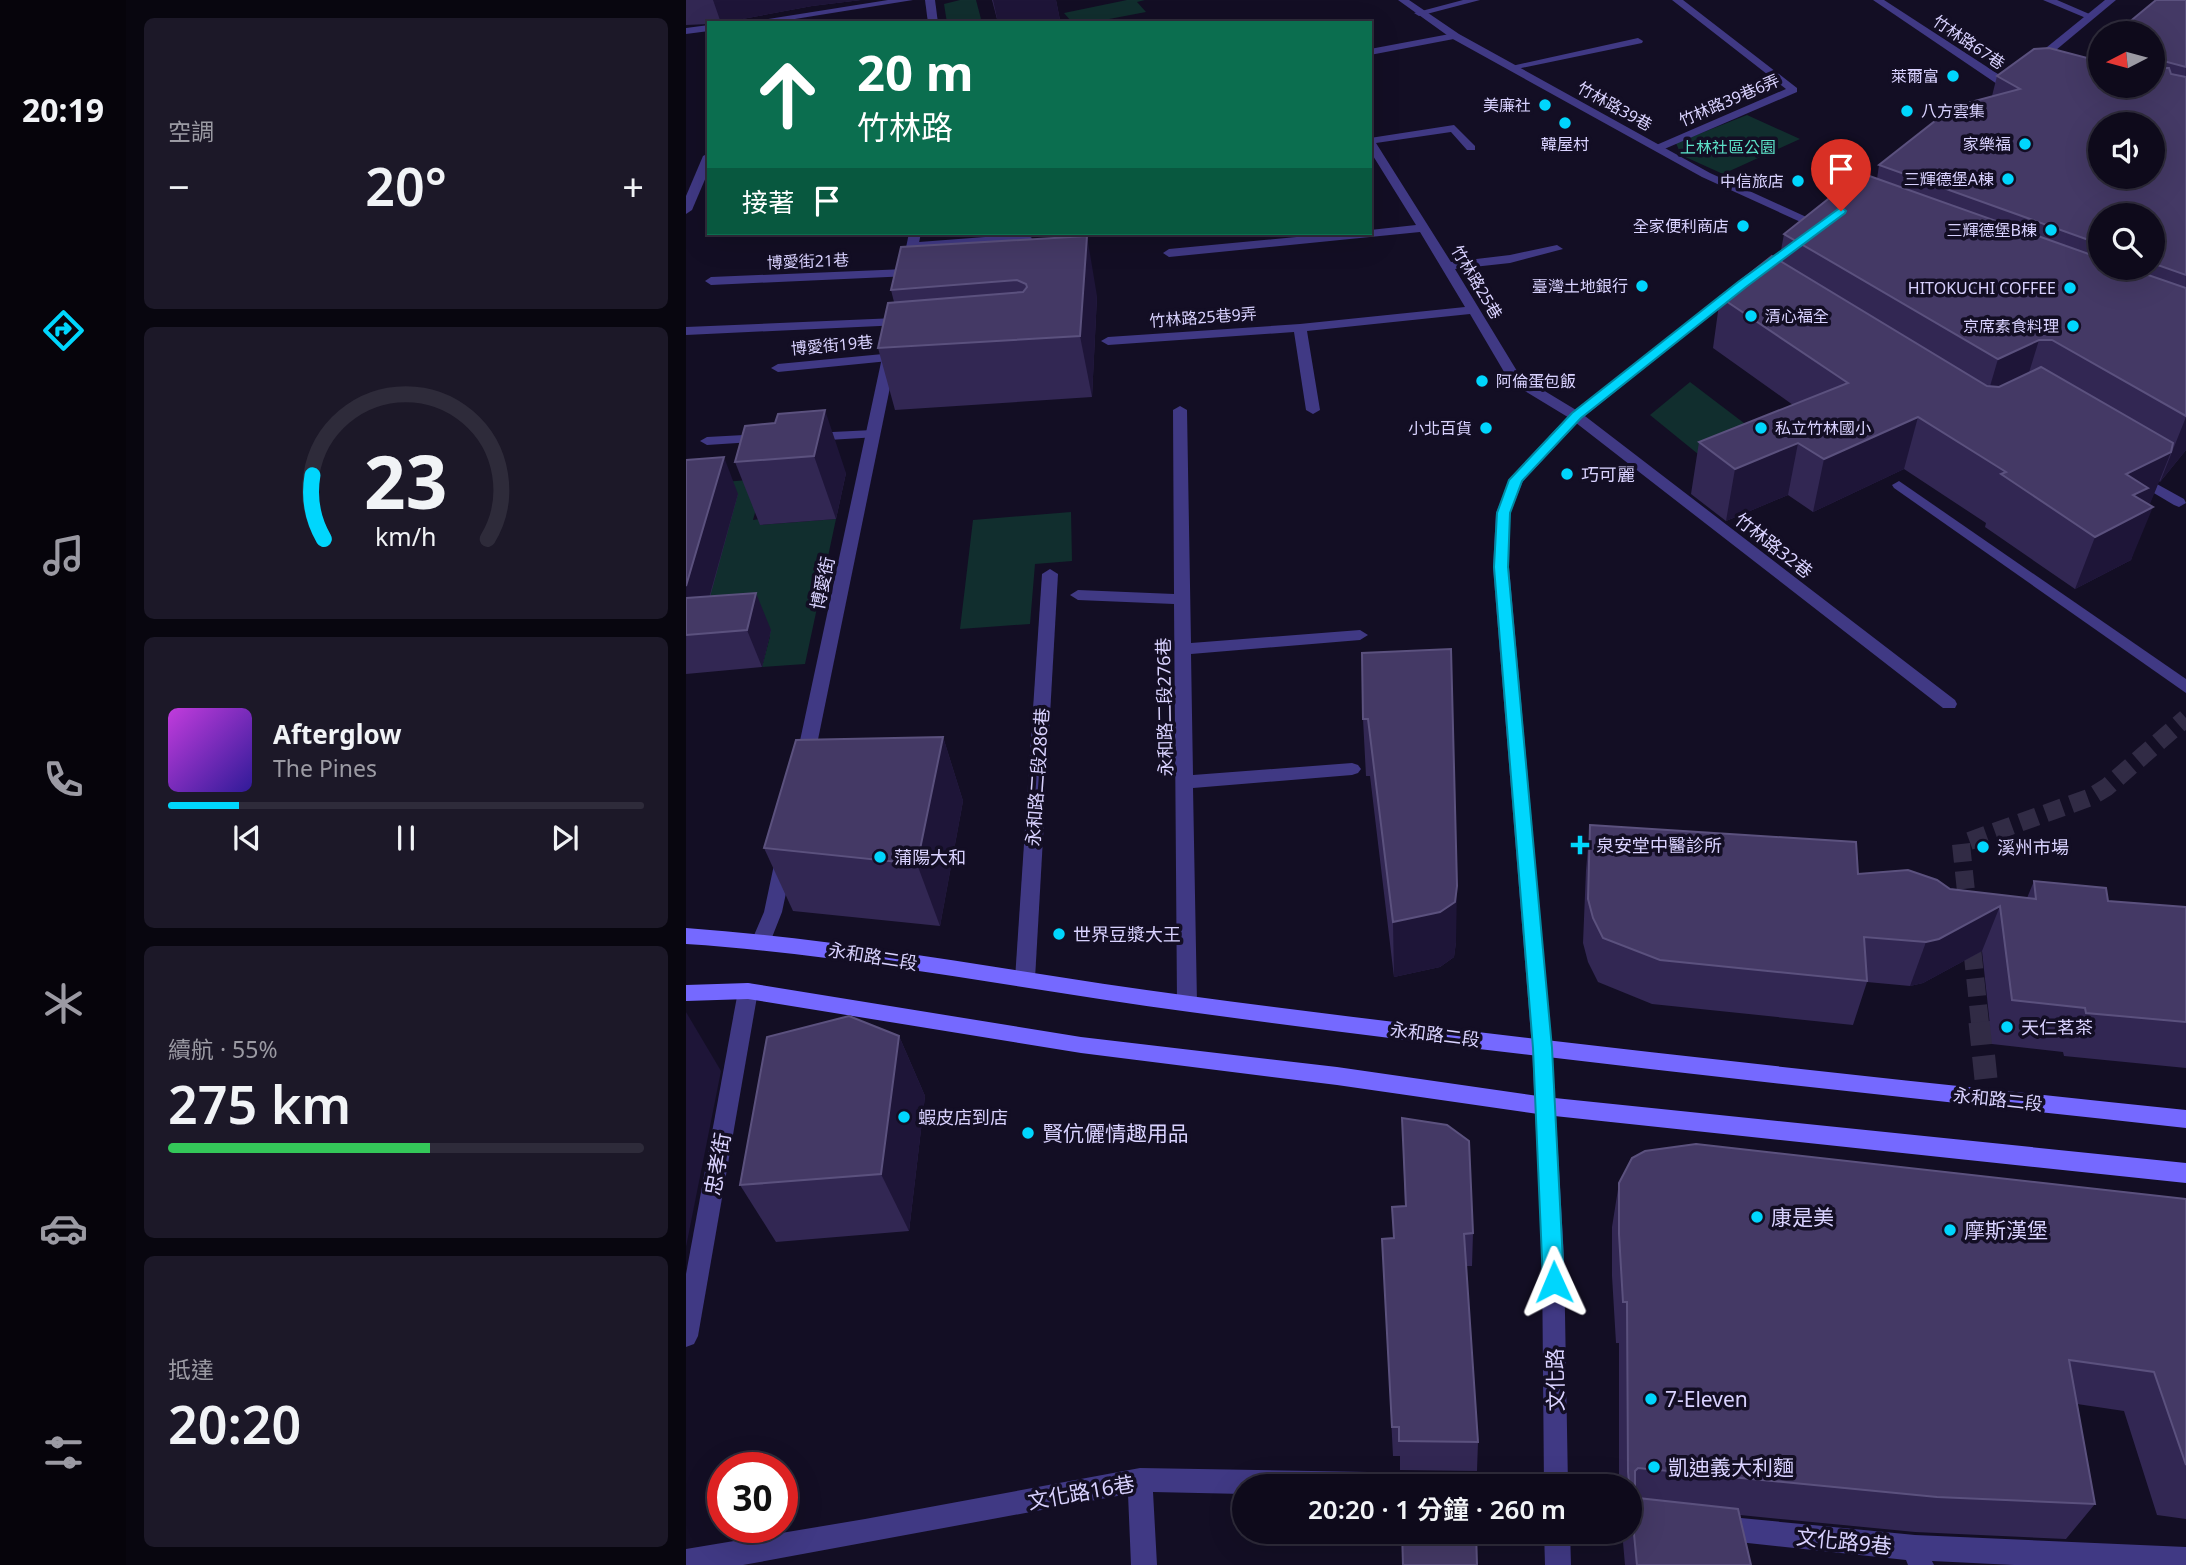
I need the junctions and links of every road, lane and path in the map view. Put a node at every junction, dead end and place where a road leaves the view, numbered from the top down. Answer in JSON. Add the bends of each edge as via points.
{"nodes":[{"id":1,"x":908,"y":0,"type":"edge"},
{"id":2,"x":930,"y":0,"type":"edge"},
{"id":3,"x":1403,"y":0,"type":"edge"},
{"id":4,"x":1475,"y":0,"type":"edge"},
{"id":5,"x":1677,"y":0,"type":"edge"},
{"id":6,"x":1878,"y":0,"type":"edge"},
{"id":7,"x":2048,"y":0,"type":"edge"},
{"id":8,"x":2111,"y":0,"type":"edge"},
{"id":9,"x":1419,"y":13,"type":"junction"},
{"id":10,"x":2090,"y":16,"type":"junction"},
{"id":11,"x":762,"y":21,"type":"edge"},
{"id":12,"x":933,"y":21,"type":"edge"},
{"id":13,"x":707,"y":28,"type":"edge"},
{"id":14,"x":686,"y":31,"type":"edge"},
{"id":15,"x":1455,"y":36,"type":"junction"},
{"id":16,"x":1638,"y":41,"type":"dead end"},
{"id":17,"x":1372,"y":52,"type":"edge"},
{"id":18,"x":1512,"y":67,"type":"junction"},
{"id":19,"x":2002,"y":90,"type":"junction"},
{"id":20,"x":2032,"y":93,"type":"edge"},
{"id":21,"x":1372,"y":142,"type":"edge"},
{"id":22,"x":1372,"y":145,"type":"edge"},
{"id":23,"x":1471,"y":148,"type":"dead end"},
{"id":24,"x":1658,"y":148,"type":"junction"},
{"id":25,"x":707,"y":161,"type":"edge"},
{"id":26,"x":686,"y":210,"type":"edge"},
{"id":27,"x":1823,"y":226,"type":"edge"},
{"id":28,"x":1424,"y":228,"type":"junction"},
{"id":29,"x":1372,"y":233,"type":"edge"},
{"id":30,"x":1353,"y":235,"type":"edge"},
{"id":31,"x":1026,"y":238,"type":"edge"},
{"id":32,"x":913,"y":240,"type":"edge"},
{"id":33,"x":1557,"y":249,"type":"dead end"},
{"id":34,"x":1169,"y":253,"type":"dead end"},
{"id":35,"x":1447,"y":266,"type":"junction"},
{"id":36,"x":711,"y":281,"type":"dead end"},
{"id":37,"x":1749,"y":284,"type":"edge"},
{"id":38,"x":1473,"y":310,"type":"junction"},
{"id":39,"x":1300,"y":328,"type":"junction"},
{"id":40,"x":686,"y":331,"type":"edge"},
{"id":41,"x":1108,"y":341,"type":"dead end"},
{"id":42,"x":915,"y":356,"type":"edge"},
{"id":43,"x":889,"y":357,"type":"junction"},
{"id":44,"x":778,"y":368,"type":"dead end"},
{"id":45,"x":1180,"y":410,"type":"dead end"},
{"id":46,"x":1313,"y":410,"type":"dead end"},
{"id":47,"x":1576,"y":416,"type":"junction"},
{"id":48,"x":873,"y":434,"type":"junction"},
{"id":49,"x":804,"y":437,"type":"edge"},
{"id":50,"x":776,"y":438,"type":"edge"},
{"id":51,"x":707,"y":441,"type":"dead end"},
{"id":52,"x":2120,"y":467,"type":"edge"},
{"id":53,"x":1899,"y":485,"type":"dead end"},
{"id":54,"x":2179,"y":502,"type":"dead end"},
{"id":55,"x":1050,"y":575,"type":"dead end"},
{"id":56,"x":1079,"y":595,"type":"dead end"},
{"id":57,"x":1182,"y":599,"type":"junction"},
{"id":58,"x":1360,"y":635,"type":"dead end"},
{"id":59,"x":1183,"y":649,"type":"junction"},
{"id":60,"x":2186,"y":687,"type":"edge"},
{"id":61,"x":1949,"y":704,"type":"dead end"},
{"id":62,"x":1352,"y":769,"type":"dead end"},
{"id":63,"x":802,"y":777,"type":"edge"},
{"id":64,"x":1184,"y":782,"type":"junction"},
{"id":65,"x":788,"y":844,"type":"edge"},
{"id":66,"x":686,"y":936,"type":"edge"},
{"id":67,"x":762,"y":940,"type":"junction"},
{"id":68,"x":1025,"y":979,"type":"junction"},
{"id":69,"x":748,"y":992,"type":"junction"},
{"id":70,"x":686,"y":993,"type":"edge"},
{"id":71,"x":1187,"y":1003,"type":"junction"},
{"id":72,"x":1542,"y":1048,"type":"junction"},
{"id":73,"x":1545,"y":1106,"type":"junction"},
{"id":74,"x":2186,"y":1119,"type":"edge"},
{"id":75,"x":2186,"y":1173,"type":"edge"},
{"id":76,"x":686,"y":1336,"type":"edge"},
{"id":77,"x":1556,"y":1474,"type":"edge"},
{"id":78,"x":1140,"y":1480,"type":"junction"},
{"id":79,"x":1232,"y":1482,"type":"edge"},
{"id":80,"x":1697,"y":1526,"type":"edge"},
{"id":81,"x":1557,"y":1544,"type":"edge"},
{"id":82,"x":1918,"y":1556,"type":"edge"},
{"id":83,"x":2031,"y":1559,"type":"edge"},
{"id":84,"x":2186,"y":1560,"type":"edge"},
{"id":85,"x":686,"y":1562,"type":"edge"},
{"id":86,"x":1144,"y":1565,"type":"edge"},
{"id":87,"x":1558,"y":1565,"type":"edge"}],
"edges":[{"from":1,"to":11,"type":"street"},
{"from":2,"to":12,"type":"street"},
{"from":3,"to":9,"type":"street","name":"竹林路39巷"},
{"from":4,"to":9,"type":"street"},
{"from":5,"to":24,"type":"street","name":"竹林路39巷6弄","via":[[1793,90]]},
{"from":6,"to":19,"type":"street","name":"竹林路67巷"},
{"from":7,"to":10,"type":"street"},
{"from":8,"to":10,"type":"street"},
{"from":9,"to":15,"type":"street","name":"竹林路39巷"},
{"from":10,"to":19,"type":"street"},
{"from":13,"to":14,"type":"street"},
{"from":15,"to":17,"type":"street"},
{"from":15,"to":18,"type":"street","name":"竹林路39巷"},
{"from":16,"to":18,"type":"street"},
{"from":18,"to":24,"type":"street","name":"竹林路39巷"},
{"from":19,"to":20,"type":"street","name":"竹林路67巷"},
{"from":21,"to":23,"type":"street","via":[[1454,128]]},
{"from":22,"to":28,"type":"street","name":"竹林路25巷"},
{"from":24,"to":27,"type":"street","name":"竹林路39巷","via":[[1706,175]]},
{"from":25,"to":26,"type":"street"},
{"from":28,"to":29,"type":"street"},
{"from":28,"to":35,"type":"street","name":"竹林路25巷"},
{"from":30,"to":34,"type":"street"},
{"from":31,"to":32,"type":"street"},
{"from":32,"to":36,"type":"street","name":"博愛街21巷","via":[[905,279]]},
{"from":33,"to":35,"type":"street"},
{"from":35,"to":38,"type":"street","name":"竹林路25巷"},
{"from":37,"to":47,"type":"street","name":"文化路"},
{"from":38,"to":39,"type":"street","name":"竹林路25巷9弄"},
{"from":38,"to":47,"type":"street","name":"竹林路25巷","via":[[1515,379]]},
{"from":39,"to":41,"type":"street","name":"竹林路25巷9弄"},
{"from":39,"to":46,"type":"street"},
{"from":40,"to":43,"type":"street","name":"博愛街","via":[[898,316]]},
{"from":42,"to":43,"type":"street","name":"博愛街19巷"},
{"from":43,"to":44,"type":"street","name":"博愛街19巷"},
{"from":43,"to":48,"type":"street","name":"博愛街"},
{"from":45,"to":57,"type":"street","name":"永和路二段276巷"},
{"from":47,"to":61,"type":"street","name":"竹林路32巷"},
{"from":47,"to":72,"type":"street","name":"文化路","via":[[1516,480],[1503,513],[1501,567]]},
{"from":48,"to":49,"type":"street"},
{"from":48,"to":63,"type":"street","name":"博愛街"},
{"from":50,"to":51,"type":"street"},
{"from":52,"to":54,"type":"street"},
{"from":53,"to":60,"type":"street"},
{"from":55,"to":68,"type":"street","name":"永和路二段286巷"},
{"from":56,"to":57,"type":"street"},
{"from":57,"to":59,"type":"street","name":"永和路二段276巷"},
{"from":58,"to":59,"type":"street"},
{"from":59,"to":64,"type":"street","name":"永和路二段276巷"},
{"from":62,"to":64,"type":"street"},
{"from":64,"to":71,"type":"street","name":"永和路二段276巷"},
{"from":65,"to":67,"type":"street"},
{"from":66,"to":67,"type":"main road","name":"永和路二段"},
{"from":67,"to":68,"type":"main road","name":"永和路二段"},
{"from":68,"to":71,"type":"main road","name":"永和路二段"},
{"from":69,"to":70,"type":"main road"},
{"from":69,"to":73,"type":"main road","via":[[1081,1045]]},
{"from":69,"to":76,"type":"street","name":"忠孝街"},
{"from":71,"to":72,"type":"main road","name":"永和路二段"},
{"from":72,"to":73,"type":"street","name":"文化路"},
{"from":72,"to":74,"type":"main road","name":"永和路二段"},
{"from":73,"to":75,"type":"main road"},
{"from":73,"to":77,"type":"street","name":"文化路","via":[[1553,1257]]},
{"from":78,"to":79,"type":"street","name":"文化路16巷"},
{"from":78,"to":85,"type":"street","name":"文化路16巷"},
{"from":78,"to":86,"type":"street"},
{"from":80,"to":82,"type":"street","name":"文化路9巷"},
{"from":81,"to":87,"type":"street"},
{"from":82,"to":83,"type":"street","name":"文化路9巷"},
{"from":83,"to":84,"type":"street","name":"文化路9巷"}]}
